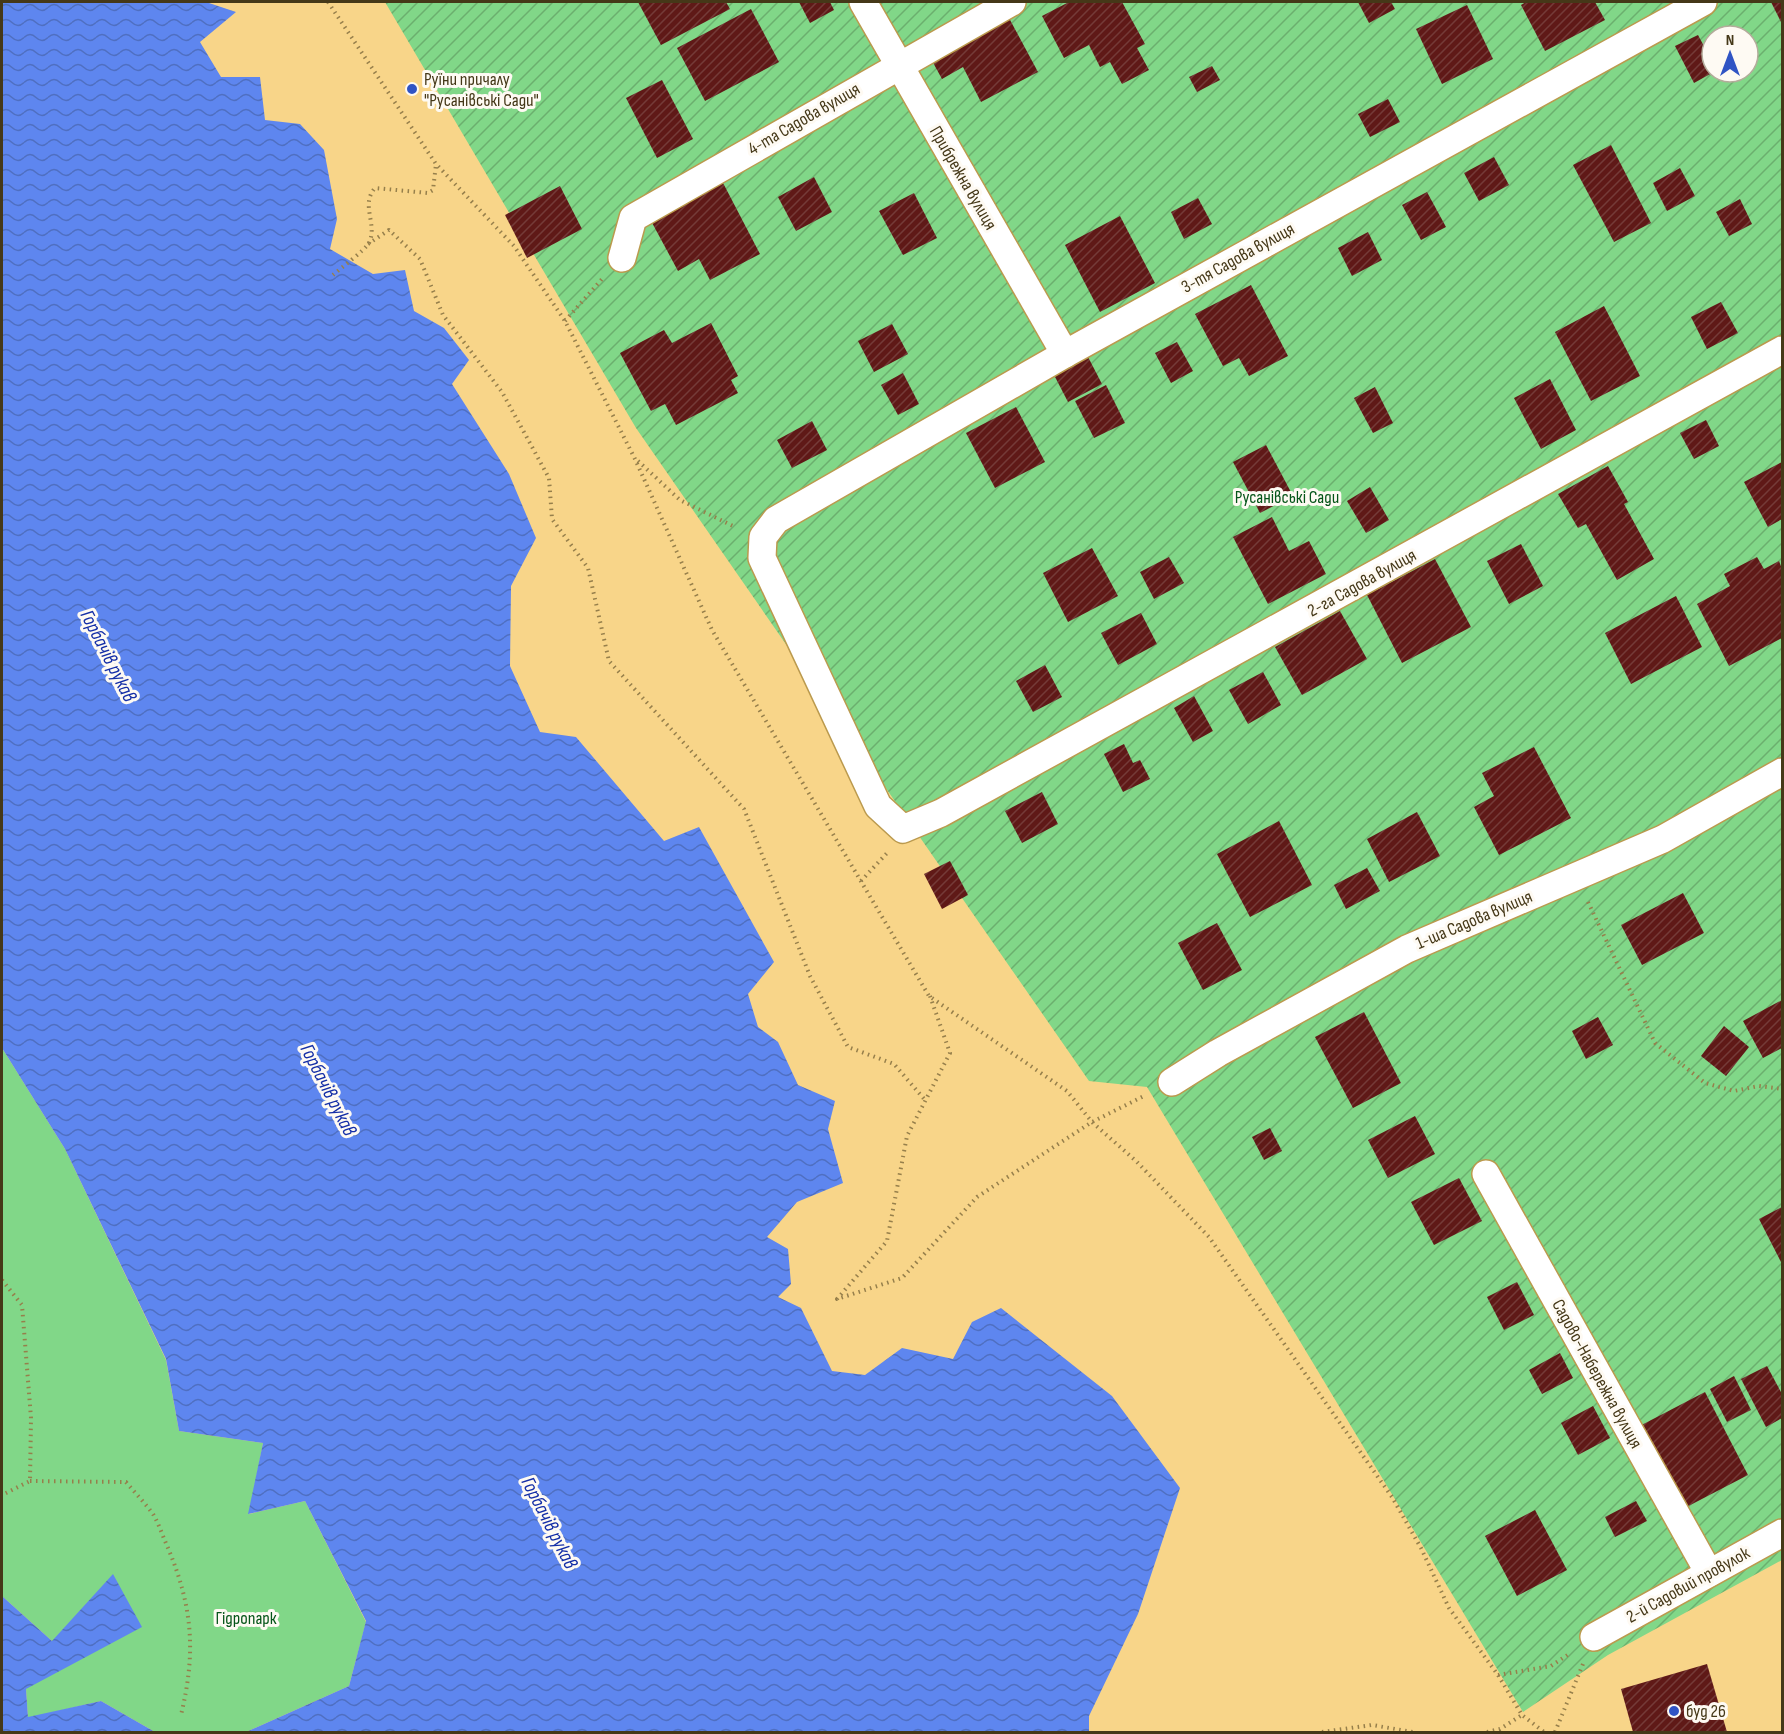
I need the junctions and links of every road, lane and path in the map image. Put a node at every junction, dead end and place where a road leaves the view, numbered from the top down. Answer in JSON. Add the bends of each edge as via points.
{"nodes":[{"id":1,"x":329,"y":2,"type":"edge"},
{"id":2,"x":862,"y":2,"type":"edge"},
{"id":3,"x":1012,"y":2,"type":"edge"},
{"id":4,"x":1703,"y":2,"type":"edge"},
{"id":5,"x":898,"y":65,"type":"junction"},
{"id":6,"x":436,"y":164,"type":"junction"},
{"id":7,"x":369,"y":244,"type":"junction"},
{"id":8,"x":622,"y":258,"type":"joint"},
{"id":9,"x":333,"y":275,"type":"dead end"},
{"id":10,"x":565,"y":321,"type":"junction"},
{"id":11,"x":1782,"y":350,"type":"edge"},
{"id":12,"x":1065,"y":354,"type":"junction"},
{"id":13,"x":635,"y":459,"type":"junction"},
{"id":14,"x":762,"y":558,"type":"junction"},
{"id":15,"x":1782,"y":772,"type":"edge"},
{"id":16,"x":1584,"y":894,"type":"dead end"},
{"id":17,"x":929,"y":996,"type":"junction"},
{"id":18,"x":1172,"y":1082,"type":"joint"},
{"id":19,"x":1782,"y":1089,"type":"edge"},
{"id":20,"x":926,"y":1100,"type":"junction"},
{"id":21,"x":1092,"y":1122,"type":"junction"},
{"id":22,"x":1486,"y":1174,"type":"dead end"},
{"id":23,"x":2,"y":1280,"type":"edge"},
{"id":24,"x":30,"y":1481,"type":"junction"},
{"id":25,"x":2,"y":1495,"type":"edge"},
{"id":26,"x":1782,"y":1533,"type":"edge"},
{"id":27,"x":1709,"y":1573,"type":"junction"},
{"id":28,"x":1594,"y":1637,"type":"junction"},
{"id":29,"x":1498,"y":1675,"type":"junction"},
{"id":30,"x":181,"y":1715,"type":"dead end"},
{"id":31,"x":1522,"y":1715,"type":"junction"},
{"id":32,"x":1322,"y":1732,"type":"edge"},
{"id":33,"x":1413,"y":1732,"type":"edge"},
{"id":34,"x":1487,"y":1732,"type":"edge"},
{"id":35,"x":1544,"y":1732,"type":"edge"},
{"id":36,"x":1555,"y":1732,"type":"edge"}],
"edges":[{"from":1,"to":6,"type":"path"},
{"from":2,"to":5,"type":"street","name":"Прибрежна вулиця"},
{"from":3,"to":5,"type":"street","name":"4-та Садова вулиця"},
{"from":4,"to":12,"type":"street","name":"3-тя Садова вулиця"},
{"from":5,"to":8,"type":"street","name":"4-та Садова вулиця","via":[[633,218]]},
{"from":5,"to":12,"type":"street","name":"Прибрежна вулиця"},
{"from":6,"to":7,"type":"path","via":[[433,190],[428,193],[375,188],[368,201]]},
{"from":6,"to":10,"type":"path","via":[[514,246]]},
{"from":7,"to":9,"type":"path"},
{"from":7,"to":20,"type":"path","via":[[389,230],[420,259],[443,315],[502,392],[549,478],[552,519],[588,568],[609,662],[744,809],[810,976],[848,1047],[894,1064]]},
{"from":8,"to":10,"type":"path"},
{"from":10,"to":13,"type":"path"},
{"from":11,"to":14,"type":"street","name":"2-га Садова вулиця","via":[[941,813],[903,829],[878,806]]},
{"from":12,"to":14,"type":"street","name":"3-тя Садова вулиця","via":[[776,520],[763,537]]},
{"from":13,"to":14,"type":"path","via":[[680,500],[739,529]]},
{"from":13,"to":17,"type":"path","via":[[712,630]]},
{"from":15,"to":18,"type":"street","name":"1-ша Садова вулиця","via":[[1663,839],[1407,949]]},
{"from":16,"to":19,"type":"path","via":[[1655,1043],[1705,1083],[1734,1091],[1759,1086]]},
{"from":17,"to":20,"type":"path","via":[[950,1053]]},
{"from":17,"to":21,"type":"path","via":[[1068,1091]]},
{"from":18,"to":21,"type":"path"},
{"from":20,"to":21,"type":"path","via":[[907,1136],[886,1241],[837,1299],[902,1278],[977,1197]]},
{"from":21,"to":29,"type":"path","via":[[1137,1162],[1209,1237],[1392,1497],[1449,1608]]},
{"from":22,"to":27,"type":"street","name":"Садово-Набережна вулиця"},
{"from":23,"to":24,"type":"path","via":[[22,1305],[31,1418]]},
{"from":24,"to":25,"type":"path"},
{"from":24,"to":30,"type":"path","via":[[126,1482],[154,1515],[189,1610],[191,1669]]},
{"from":26,"to":27,"type":"street","name":"2-й Садовий провулок"},
{"from":27,"to":28,"type":"street","name":"2-й Садовий провулок"},
{"from":28,"to":29,"type":"path","via":[[1551,1666]]},
{"from":28,"to":36,"type":"path"},
{"from":29,"to":31,"type":"path"},
{"from":31,"to":34,"type":"path"},
{"from":31,"to":35,"type":"path"},
{"from":32,"to":33,"type":"path","via":[[1372,1725]]}]}
